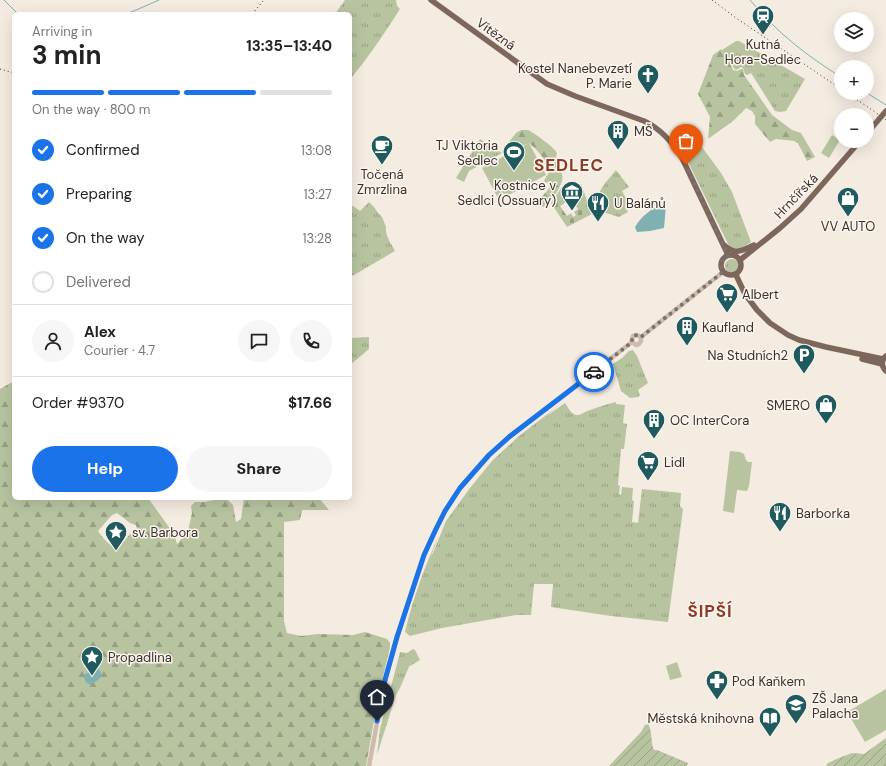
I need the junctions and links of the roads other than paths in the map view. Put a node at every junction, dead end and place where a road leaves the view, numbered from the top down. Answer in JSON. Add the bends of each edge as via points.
{"nodes":[{"id":1,"x":431,"y":0,"type":"edge"},
{"id":2,"x":886,"y":111,"type":"edge"},
{"id":3,"x":874,"y":125,"type":"edge"},
{"id":4,"x":854,"y":148,"type":"edge"},
{"id":5,"x":721,"y":242,"type":"junction"},
{"id":6,"x":761,"y":244,"type":"junction"},
{"id":7,"x":728,"y":256,"type":"junction"},
{"id":8,"x":740,"y":260,"type":"junction"},
{"id":9,"x":723,"y":272,"type":"junction"},
{"id":10,"x":736,"y":275,"type":"junction"},
{"id":11,"x":884,"y":359,"type":"edge"},
{"id":12,"x":886,"y":371,"type":"edge"},
{"id":13,"x":369,"y":766,"type":"edge"}],
"edges":[{"from":1,"to":5,"type":"main road","name":"Vítězná","via":[[547,84],[644,121],[659,130],[680,155]]},
{"from":2,"to":3,"type":"main road","bridge":true},
{"from":4,"to":6,"type":"main road","name":"Hrnčířská","via":[[801,209]]},
{"from":5,"to":6,"type":"main road","via":[[729,250],[736,252]]},
{"from":5,"to":7,"type":"main road","name":"Vítězná"},
{"from":6,"to":8,"type":"main road","name":"Hrnčířská"},
{"from":7,"to":8,"type":"main road","via":[[736,256]]},
{"from":7,"to":9,"type":"main road","via":[[721,262]]},
{"from":8,"to":10,"type":"main road","via":[[741,267]]},
{"from":9,"to":10,"type":"main road","via":[[729,276]]},
{"from":9,"to":13,"type":"street","via":[[641,337],[639,344],[632,342],[509,437],[460,488],[445,511],[424,555],[397,637],[385,680]]},
{"from":10,"to":11,"type":"main road","via":[[757,310],[781,331],[799,340]]},
{"from":11,"to":12,"type":"main road","via":[[883,366]]}]}
